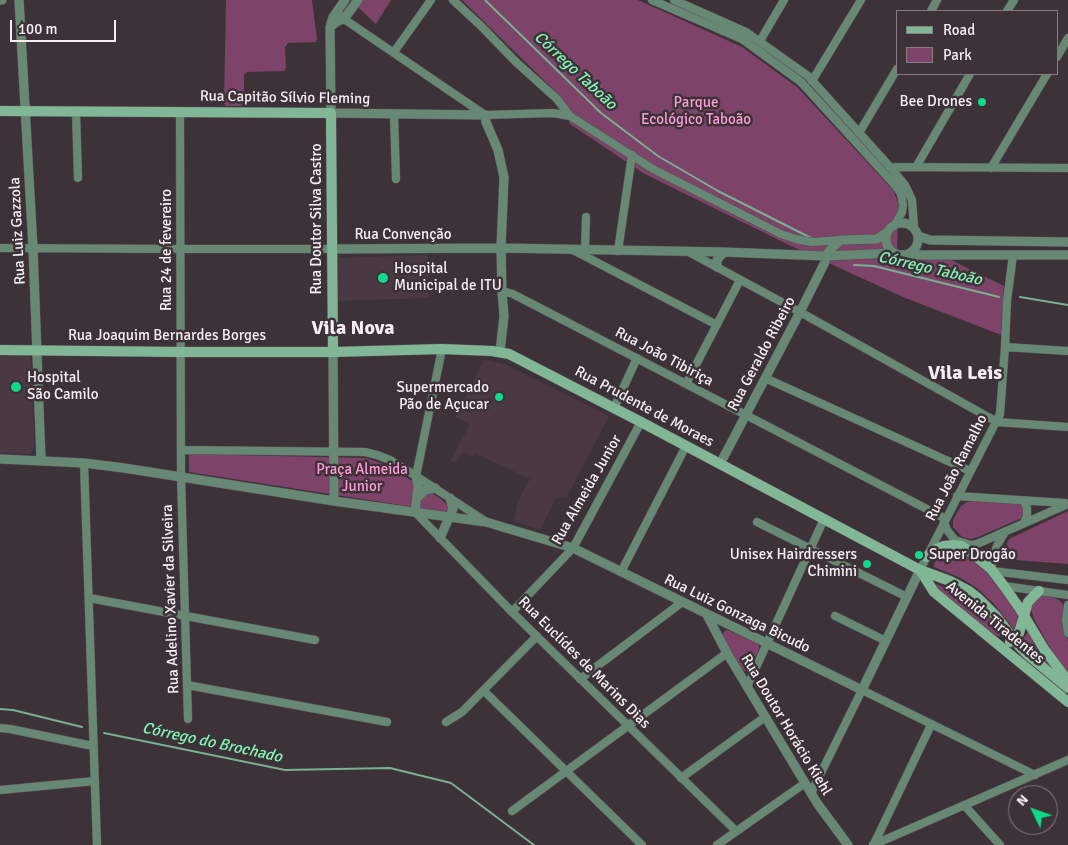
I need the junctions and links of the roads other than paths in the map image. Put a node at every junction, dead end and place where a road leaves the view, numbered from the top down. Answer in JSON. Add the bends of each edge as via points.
{"nodes":[{"id":1,"x":19,"y":0,"type":"edge"},
{"id":2,"x":345,"y":0,"type":"edge"},
{"id":3,"x":358,"y":0,"type":"edge"},
{"id":4,"x":431,"y":0,"type":"edge"},
{"id":5,"x":454,"y":0,"type":"edge"},
{"id":6,"x":652,"y":0,"type":"edge"},
{"id":7,"x":674,"y":0,"type":"edge"},
{"id":8,"x":784,"y":0,"type":"edge"},
{"id":9,"x":860,"y":0,"type":"edge"},
{"id":10,"x":337,"y":10,"type":"junction"},
{"id":11,"x":344,"y":19,"type":"junction"},
{"id":12,"x":330,"y":27,"type":"junction"},
{"id":13,"x":1068,"y":38,"type":"edge"},
{"id":14,"x":760,"y":41,"type":"junction"},
{"id":15,"x":394,"y":52,"type":"junction"},
{"id":16,"x":1058,"y":55,"type":"edge"},
{"id":17,"x":896,"y":71,"type":"edge"},
{"id":18,"x":969,"y":75,"type":"edge"},
{"id":19,"x":1046,"y":75,"type":"edge"},
{"id":20,"x":812,"y":81,"type":"junction"},
{"id":21,"x":0,"y":111,"type":"edge"},
{"id":22,"x":25,"y":111,"type":"junction"},
{"id":23,"x":76,"y":111,"type":"junction"},
{"id":24,"x":180,"y":112,"type":"junction"},
{"id":25,"x":331,"y":113,"type":"junction"},
{"id":26,"x":394,"y":114,"type":"junction"},
{"id":27,"x":485,"y":115,"type":"junction"},
{"id":28,"x":570,"y":116,"type":"junction"},
{"id":29,"x":859,"y":133,"type":"junction"},
{"id":30,"x":632,"y":155,"type":"junction"},
{"id":31,"x":890,"y":167,"type":"junction"},
{"id":32,"x":916,"y":167,"type":"junction"},
{"id":33,"x":991,"y":168,"type":"junction"},
{"id":34,"x":1068,"y":168,"type":"edge"},
{"id":35,"x":78,"y":178,"type":"dead end"},
{"id":36,"x":396,"y":179,"type":"dead end"},
{"id":37,"x":586,"y":217,"type":"dead end"},
{"id":38,"x":896,"y":223,"type":"junction"},
{"id":39,"x":887,"y":232,"type":"junction"},
{"id":40,"x":916,"y":232,"type":"junction"},
{"id":41,"x":841,"y":240,"type":"junction"},
{"id":42,"x":1068,"y":242,"type":"edge"},
{"id":43,"x":0,"y":248,"type":"edge"},
{"id":44,"x":33,"y":248,"type":"junction"},
{"id":45,"x":501,"y":248,"type":"junction"},
{"id":46,"x":332,"y":249,"type":"junction"},
{"id":47,"x":181,"y":250,"type":"junction"},
{"id":48,"x":573,"y":250,"type":"junction"},
{"id":49,"x":585,"y":250,"type":"junction"},
{"id":50,"x":618,"y":250,"type":"junction"},
{"id":51,"x":687,"y":251,"type":"junction"},
{"id":52,"x":724,"y":252,"type":"junction"},
{"id":53,"x":892,"y":253,"type":"junction"},
{"id":54,"x":907,"y":255,"type":"junction"},
{"id":55,"x":1013,"y":255,"type":"junction"},
{"id":56,"x":1068,"y":255,"type":"edge"},
{"id":57,"x":826,"y":259,"type":"junction"},
{"id":58,"x":717,"y":268,"type":"junction"},
{"id":59,"x":740,"y":280,"type":"junction"},
{"id":60,"x":502,"y":290,"type":"junction"},
{"id":61,"x":800,"y":312,"type":"junction"},
{"id":62,"x":717,"y":326,"type":"junction"},
{"id":63,"x":1005,"y":347,"type":"junction"},
{"id":64,"x":442,"y":349,"type":"junction"},
{"id":65,"x":0,"y":350,"type":"edge"},
{"id":66,"x":37,"y":350,"type":"junction"},
{"id":67,"x":1068,"y":351,"type":"edge"},
{"id":68,"x":182,"y":352,"type":"junction"},
{"id":69,"x":333,"y":352,"type":"junction"},
{"id":70,"x":500,"y":352,"type":"junction"},
{"id":71,"x":637,"y":358,"type":"junction"},
{"id":72,"x":765,"y":378,"type":"junction"},
{"id":73,"x":686,"y":384,"type":"junction"},
{"id":74,"x":614,"y":408,"type":"junction"},
{"id":75,"x":746,"y":415,"type":"junction"},
{"id":76,"x":641,"y":422,"type":"junction"},
{"id":77,"x":997,"y":422,"type":"junction"},
{"id":78,"x":1068,"y":427,"type":"edge"},
{"id":79,"x":686,"y":446,"type":"junction"},
{"id":80,"x":181,"y":450,"type":"junction"},
{"id":81,"x":334,"y":452,"type":"junction"},
{"id":82,"x":0,"y":459,"type":"edge"},
{"id":83,"x":42,"y":460,"type":"junction"},
{"id":84,"x":84,"y":463,"type":"junction"},
{"id":85,"x":720,"y":464,"type":"junction"},
{"id":86,"x":970,"y":471,"type":"junction"},
{"id":87,"x":416,"y":476,"type":"junction"},
{"id":88,"x":181,"y":477,"type":"junction"},
{"id":89,"x":435,"y":488,"type":"junction"},
{"id":90,"x":958,"y":496,"type":"junction"},
{"id":91,"x":417,"y":498,"type":"junction"},
{"id":92,"x":450,"y":498,"type":"junction"},
{"id":93,"x":1024,"y":500,"type":"junction"},
{"id":94,"x":334,"y":501,"type":"junction"},
{"id":95,"x":1068,"y":504,"type":"edge"},
{"id":96,"x":415,"y":512,"type":"junction"},
{"id":97,"x":450,"y":517,"type":"junction"},
{"id":98,"x":824,"y":519,"type":"junction"},
{"id":99,"x":945,"y":521,"type":"junction"},
{"id":100,"x":486,"y":522,"type":"junction"},
{"id":101,"x":758,"y":522,"type":"dead end"},
{"id":102,"x":1024,"y":523,"type":"junction"},
{"id":103,"x":1005,"y":532,"type":"junction"},
{"id":104,"x":440,"y":538,"type":"junction"},
{"id":105,"x":573,"y":548,"type":"junction"},
{"id":106,"x":810,"y":549,"type":"junction"},
{"id":107,"x":926,"y":558,"type":"junction"},
{"id":108,"x":920,"y":570,"type":"junction"},
{"id":109,"x":991,"y":570,"type":"junction"},
{"id":110,"x":621,"y":572,"type":"junction"},
{"id":111,"x":1068,"y":580,"type":"edge"},
{"id":112,"x":1004,"y":586,"type":"junction"},
{"id":113,"x":1039,"y":592,"type":"junction"},
{"id":114,"x":1068,"y":595,"type":"edge"},
{"id":115,"x":907,"y":597,"type":"junction"},
{"id":116,"x":88,"y":598,"type":"junction"},
{"id":117,"x":681,"y":602,"type":"junction"},
{"id":118,"x":1068,"y":605,"type":"edge"},
{"id":119,"x":512,"y":612,"type":"junction"},
{"id":120,"x":707,"y":615,"type":"junction"},
{"id":121,"x":185,"y":616,"type":"junction"},
{"id":122,"x":835,"y":616,"type":"dead end"},
{"id":123,"x":1024,"y":616,"type":"junction"},
{"id":124,"x":1068,"y":633,"type":"edge"},
{"id":125,"x":536,"y":636,"type":"junction"},
{"id":126,"x":315,"y":640,"type":"dead end"},
{"id":127,"x":1014,"y":640,"type":"junction"},
{"id":128,"x":886,"y":641,"type":"junction"},
{"id":129,"x":767,"y":644,"type":"junction"},
{"id":130,"x":997,"y":644,"type":"junction"},
{"id":131,"x":727,"y":653,"type":"junction"},
{"id":132,"x":754,"y":672,"type":"junction"},
{"id":133,"x":739,"y":673,"type":"junction"},
{"id":134,"x":580,"y":679,"type":"junction"},
{"id":135,"x":1068,"y":681,"type":"edge"},
{"id":136,"x":187,"y":685,"type":"junction"},
{"id":137,"x":747,"y":686,"type":"junction"},
{"id":138,"x":1068,"y":688,"type":"edge"},
{"id":139,"x":484,"y":690,"type":"junction"},
{"id":140,"x":862,"y":690,"type":"junction"},
{"id":141,"x":1068,"y":702,"type":"edge"},
{"id":142,"x":765,"y":717,"type":"junction"},
{"id":143,"x":188,"y":719,"type":"dead end"},
{"id":144,"x":387,"y":722,"type":"dead end"},
{"id":145,"x":446,"y":722,"type":"dead end"},
{"id":146,"x":931,"y":725,"type":"junction"},
{"id":147,"x":628,"y":726,"type":"junction"},
{"id":148,"x":0,"y":728,"type":"edge"},
{"id":149,"x":93,"y":746,"type":"junction"},
{"id":150,"x":1068,"y":760,"type":"edge"},
{"id":151,"x":567,"y":771,"type":"junction"},
{"id":152,"x":1035,"y":775,"type":"junction"},
{"id":153,"x":681,"y":778,"type":"junction"},
{"id":154,"x":95,"y":781,"type":"junction"},
{"id":155,"x":805,"y":783,"type":"junction"},
{"id":156,"x":0,"y":790,"type":"edge"},
{"id":157,"x":810,"y":793,"type":"junction"},
{"id":158,"x":964,"y":805,"type":"junction"},
{"id":159,"x":512,"y":810,"type":"dead end"},
{"id":160,"x":736,"y":831,"type":"junction"},
{"id":161,"x":844,"y":844,"type":"edge"},
{"id":162,"x":97,"y":845,"type":"edge"},
{"id":163,"x":642,"y":845,"type":"edge"},
{"id":164,"x":718,"y":845,"type":"edge"},
{"id":165,"x":873,"y":845,"type":"edge"},
{"id":166,"x":1000,"y":845,"type":"edge"}],
"edges":[{"from":1,"to":22,"type":"street","name":"Rua Luiz Gazzola"},
{"from":2,"to":10,"type":"street"},
{"from":3,"to":11,"type":"street"},
{"from":4,"to":15,"type":"street"},
{"from":5,"to":28,"type":"street","via":[[557,99]]},
{"from":6,"to":38,"type":"street","via":[[742,39],[801,82],[900,192],[903,205]]},
{"from":7,"to":14,"type":"street"},
{"from":8,"to":14,"type":"street"},
{"from":9,"to":20,"type":"street"},
{"from":10,"to":11,"type":"street"},
{"from":10,"to":12,"type":"street"},
{"from":11,"to":12,"type":"street"},
{"from":11,"to":15,"type":"street"},
{"from":12,"to":25,"type":"street","name":"Rua Doutor Silva Castro"},
{"from":13,"to":16,"type":"street"},
{"from":14,"to":20,"type":"street"},
{"from":15,"to":27,"type":"street"},
{"from":17,"to":29,"type":"street"},
{"from":18,"to":32,"type":"street"},
{"from":19,"to":33,"type":"street"},
{"from":20,"to":29,"type":"street"},
{"from":21,"to":22,"type":"main road","name":"Rua Capitão Sílvio Fleming"},
{"from":22,"to":23,"type":"main road","name":"Rua Capitão Sílvio Fleming"},
{"from":22,"to":44,"type":"street","name":"Rua Luiz Gazzola"},
{"from":23,"to":24,"type":"main road","name":"Rua Capitão Sílvio Fleming"},
{"from":23,"to":35,"type":"street"},
{"from":24,"to":25,"type":"main road","name":"Rua Capitão Sílvio Fleming"},
{"from":24,"to":47,"type":"street","name":"Rua 24 de fevereiro"},
{"from":25,"to":26,"type":"street","name":"Rua Capitão Sílvio Fleming"},
{"from":25,"to":46,"type":"main road","name":"Rua Doutor Silva Castro"},
{"from":26,"to":27,"type":"street","name":"Rua Capitão Sílvio Fleming"},
{"from":26,"to":36,"type":"street"},
{"from":27,"to":28,"type":"street","name":"Rua Capitão Sílvio Fleming","via":[[553,113]]},
{"from":27,"to":45,"type":"street","via":[[504,177]]},
{"from":28,"to":30,"type":"street"},
{"from":29,"to":31,"type":"street"},
{"from":30,"to":41,"type":"street","via":[[653,169],[781,234],[811,242]]},
{"from":30,"to":50,"type":"street"},
{"from":31,"to":32,"type":"street"},
{"from":31,"to":40,"type":"street","via":[[912,200]]},
{"from":32,"to":33,"type":"street"},
{"from":33,"to":34,"type":"street"},
{"from":37,"to":49,"type":"street"},
{"from":38,"to":39,"type":"street"},
{"from":38,"to":40,"type":"street","via":[[906,223]]},
{"from":39,"to":41,"type":"street","via":[[877,239]]},
{"from":39,"to":53,"type":"street","via":[[886,244]]},
{"from":40,"to":42,"type":"street","via":[[930,240]]},
{"from":40,"to":54,"type":"street","via":[[917,245]]},
{"from":41,"to":57,"type":"street","name":"Rua Geraldo Ribeiro"},
{"from":43,"to":44,"type":"street","name":"Rua Convenção"},
{"from":44,"to":47,"type":"street","name":"Rua Convenção"},
{"from":44,"to":66,"type":"street","name":"Rua Luiz Gazzola"},
{"from":45,"to":46,"type":"street","name":"Rua Convenção"},
{"from":45,"to":48,"type":"street","name":"Rua Convenção"},
{"from":45,"to":60,"type":"street"},
{"from":46,"to":47,"type":"street","name":"Rua Convenção"},
{"from":46,"to":69,"type":"main road","name":"Rua Doutor Silva Castro"},
{"from":47,"to":68,"type":"street","name":"Rua 24 de fevereiro"},
{"from":48,"to":49,"type":"street","name":"Rua Convenção"},
{"from":48,"to":62,"type":"street"},
{"from":49,"to":50,"type":"street","name":"Rua Convenção"},
{"from":50,"to":51,"type":"street","name":"Rua Convenção"},
{"from":51,"to":52,"type":"street","name":"Rua Convenção"},
{"from":51,"to":58,"type":"street"},
{"from":52,"to":57,"type":"street","name":"Rua Convenção"},
{"from":52,"to":58,"type":"street","via":[[717,260]]},
{"from":53,"to":54,"type":"street"},
{"from":53,"to":57,"type":"street"},
{"from":54,"to":55,"type":"street"},
{"from":55,"to":56,"type":"street"},
{"from":55,"to":63,"type":"street","name":"Rua João Ramalho"},
{"from":57,"to":61,"type":"street","name":"Rua Geraldo Ribeiro"},
{"from":58,"to":59,"type":"street"},
{"from":59,"to":61,"type":"street"},
{"from":59,"to":62,"type":"street"},
{"from":60,"to":70,"type":"street","via":[[504,316]]},
{"from":60,"to":71,"type":"street","name":"Rua João Tibiriça"},
{"from":61,"to":72,"type":"street","name":"Rua Geraldo Ribeiro"},
{"from":61,"to":77,"type":"street"},
{"from":62,"to":73,"type":"street"},
{"from":63,"to":67,"type":"street"},
{"from":63,"to":77,"type":"street","name":"Rua João Ramalho"},
{"from":64,"to":69,"type":"main road","name":"Rua Prudente de Moraes"},
{"from":64,"to":70,"type":"main road","name":"Rua Prudente de Moraes"},
{"from":64,"to":87,"type":"street"},
{"from":65,"to":66,"type":"main road","name":"Rua Joaquim Bernardes Borges"},
{"from":66,"to":68,"type":"main road","name":"Rua Joaquim Bernardes Borges"},
{"from":66,"to":83,"type":"street","name":"Rua Luiz Gazzola"},
{"from":68,"to":69,"type":"main road","name":"Rua Joaquim Bernardes Borges"},
{"from":68,"to":80,"type":"street","name":"Rua 24 de fevereiro"},
{"from":69,"to":81,"type":"street","name":"Rua Doutor Silva Castro"},
{"from":70,"to":74,"type":"main road","name":"Rua Prudente de Moraes","via":[[523,360]]},
{"from":71,"to":73,"type":"street","name":"Rua João Tibiriça"},
{"from":71,"to":74,"type":"street"},
{"from":72,"to":75,"type":"street","name":"Rua Geraldo Ribeiro"},
{"from":72,"to":86,"type":"street"},
{"from":73,"to":75,"type":"street","name":"Rua João Tibiriça"},
{"from":74,"to":76,"type":"main road","name":"Rua Prudente de Moraes"},
{"from":75,"to":85,"type":"street","name":"Rua Geraldo Ribeiro"},
{"from":75,"to":99,"type":"street","name":"Rua João Tibiriça"},
{"from":76,"to":79,"type":"main road","name":"Rua Prudente de Moraes"},
{"from":76,"to":105,"type":"street","name":"Rua Almeida Junior"},
{"from":77,"to":78,"type":"street"},
{"from":77,"to":86,"type":"street","name":"Rua João Ramalho"},
{"from":79,"to":85,"type":"main road","name":"Rua Prudente de Moraes"},
{"from":79,"to":110,"type":"street"},
{"from":80,"to":81,"type":"street"},
{"from":80,"to":88,"type":"street","name":"Rua 24 de fevereiro"},
{"from":81,"to":87,"type":"street","via":[[377,455]]},
{"from":81,"to":94,"type":"street","name":"Rua Doutor Silva Castro"},
{"from":82,"to":83,"type":"street","name":"Rua Luiz Gonzaga Bicudo"},
{"from":83,"to":84,"type":"street","name":"Rua Luiz Gonzaga Bicudo"},
{"from":84,"to":88,"type":"street","name":"Rua Luiz Gonzaga Bicudo"},
{"from":84,"to":116,"type":"street"},
{"from":85,"to":98,"type":"main road","name":"Rua Prudente de Moraes"},
{"from":86,"to":90,"type":"street","name":"Rua João Ramalho"},
{"from":87,"to":89,"type":"street"},
{"from":87,"to":91,"type":"street"},
{"from":88,"to":94,"type":"street","name":"Rua Luiz Gonzaga Bicudo"},
{"from":88,"to":121,"type":"street","name":"Rua Adelino Xavier da Silveira"},
{"from":89,"to":91,"type":"street","via":[[426,490]]},
{"from":89,"to":92,"type":"street"},
{"from":90,"to":93,"type":"street"},
{"from":90,"to":99,"type":"street","name":"Rua João Ramalho"},
{"from":91,"to":96,"type":"street"},
{"from":92,"to":97,"type":"street","via":[[453,508]]},
{"from":92,"to":100,"type":"street"},
{"from":93,"to":95,"type":"street"},
{"from":93,"to":102,"type":"street","via":[[1027,516]]},
{"from":94,"to":96,"type":"street","name":"Rua Luiz Gonzaga Bicudo"},
{"from":95,"to":102,"type":"street"},
{"from":96,"to":97,"type":"street","name":"Rua Luiz Gonzaga Bicudo"},
{"from":96,"to":104,"type":"street","name":"Rua Euclídes de Marins Dias"},
{"from":97,"to":100,"type":"street","name":"Rua Luiz Gonzaga Bicudo"},
{"from":97,"to":104,"type":"street"},
{"from":98,"to":106,"type":"street"},
{"from":98,"to":108,"type":"main road","name":"Rua Prudente de Moraes"},
{"from":99,"to":103,"type":"street","via":[[955,540],[971,545]]},
{"from":99,"to":107,"type":"street","name":"Rua João Ramalho"},
{"from":100,"to":105,"type":"street","name":"Rua Luiz Gonzaga Bicudo"},
{"from":101,"to":106,"type":"street"},
{"from":102,"to":103,"type":"street"},
{"from":103,"to":109,"type":"street","via":[[996,548]]},
{"from":104,"to":119,"type":"street","name":"Rua Euclídes de Marins Dias"},
{"from":105,"to":110,"type":"street","name":"Rua Luiz Gonzaga Bicudo"},
{"from":105,"to":119,"type":"street","name":"Rua Almeida Junior"},
{"from":106,"to":115,"type":"street"},
{"from":106,"to":129,"type":"street"},
{"from":107,"to":108,"type":"street","name":"Rua João Ramalho"},
{"from":107,"to":109,"type":"main road","via":[[944,546],[962,546]]},
{"from":108,"to":115,"type":"street"},
{"from":108,"to":127,"type":"main road","name":"Avenida Tiradentes","via":[[969,590],[988,607]]},
{"from":108,"to":130,"type":"main road","name":"Avenida Tiradentes","via":[[934,592]]},
{"from":109,"to":111,"type":"street"},
{"from":109,"to":112,"type":"main road"},
{"from":110,"to":117,"type":"street","name":"Rua Luiz Gonzaga Bicudo"},
{"from":112,"to":113,"type":"street"},
{"from":112,"to":123,"type":"main road"},
{"from":113,"to":114,"type":"street"},
{"from":113,"to":123,"type":"main road","via":[[1028,602]]},
{"from":115,"to":128,"type":"street"},
{"from":116,"to":121,"type":"street"},
{"from":116,"to":149,"type":"street"},
{"from":117,"to":120,"type":"street","name":"Rua Luiz Gonzaga Bicudo"},
{"from":117,"to":134,"type":"street"},
{"from":118,"to":124,"type":"street"},
{"from":119,"to":125,"type":"street","name":"Rua Euclídes de Marins Dias"},
{"from":120,"to":129,"type":"street","name":"Rua Luiz Gonzaga Bicudo"},
{"from":120,"to":131,"type":"street","name":"Rua Doutor Horácio Kiehl"},
{"from":121,"to":126,"type":"street"},
{"from":121,"to":136,"type":"street","name":"Rua Adelino Xavier da Silveira"},
{"from":122,"to":128,"type":"street"},
{"from":123,"to":127,"type":"main road"},
{"from":123,"to":135,"type":"main road"},
{"from":125,"to":134,"type":"street","name":"Rua Euclídes de Marins Dias"},
{"from":125,"to":139,"type":"street"},
{"from":127,"to":130,"type":"main road","via":[[1009,644]]},
{"from":127,"to":138,"type":"main road","name":"Avenida Tiradentes"},
{"from":128,"to":140,"type":"street"},
{"from":129,"to":132,"type":"street"},
{"from":129,"to":140,"type":"street","name":"Rua Luiz Gonzaga Bicudo"},
{"from":130,"to":141,"type":"main road","name":"Avenida Tiradentes"},
{"from":131,"to":133,"type":"street","name":"Rua Doutor Horácio Kiehl"},
{"from":131,"to":147,"type":"street"},
{"from":132,"to":133,"type":"street"},
{"from":132,"to":137,"type":"street"},
{"from":133,"to":137,"type":"street","name":"Rua Doutor Horácio Kiehl"},
{"from":134,"to":147,"type":"street","name":"Rua Euclídes de Marins Dias"},
{"from":136,"to":143,"type":"street","name":"Rua Adelino Xavier da Silveira"},
{"from":136,"to":144,"type":"street"},
{"from":137,"to":142,"type":"street","name":"Rua Doutor Horácio Kiehl"},
{"from":139,"to":145,"type":"street","via":[[462,712]]},
{"from":139,"to":151,"type":"street"},
{"from":140,"to":146,"type":"street","name":"Rua Luiz Gonzaga Bicudo"},
{"from":140,"to":157,"type":"street"},
{"from":142,"to":153,"type":"street"},
{"from":142,"to":155,"type":"street","name":"Rua Doutor Horácio Kiehl"},
{"from":146,"to":152,"type":"street","name":"Rua Luiz Gonzaga Bicudo"},
{"from":146,"to":165,"type":"street"},
{"from":147,"to":151,"type":"street"},
{"from":147,"to":153,"type":"street","name":"Rua Euclídes de Marins Dias"},
{"from":148,"to":149,"type":"street"},
{"from":149,"to":154,"type":"street"},
{"from":150,"to":152,"type":"street"},
{"from":151,"to":159,"type":"street"},
{"from":151,"to":163,"type":"street"},
{"from":152,"to":158,"type":"street"},
{"from":153,"to":160,"type":"street","name":"Rua Euclídes de Marins Dias"},
{"from":154,"to":156,"type":"street"},
{"from":154,"to":162,"type":"street"},
{"from":155,"to":157,"type":"street","name":"Rua Doutor Horácio Kiehl"},
{"from":155,"to":160,"type":"street"},
{"from":157,"to":161,"type":"street","name":"Rua Doutor Horácio Kiehl"},
{"from":158,"to":165,"type":"street"},
{"from":158,"to":166,"type":"street"},
{"from":160,"to":164,"type":"street"}]}
